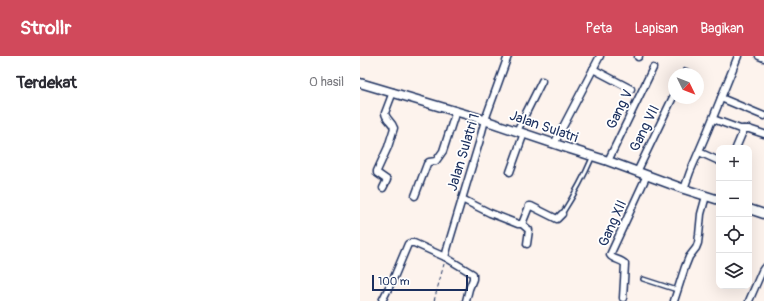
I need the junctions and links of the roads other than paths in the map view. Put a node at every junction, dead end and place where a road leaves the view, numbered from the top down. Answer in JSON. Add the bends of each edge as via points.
{"nodes":[{"id":1,"x":508,"y":56,"type":"edge"},
{"id":2,"x":600,"y":56,"type":"edge"},
{"id":3,"x":738,"y":56,"type":"edge"},
{"id":4,"x":759,"y":56,"type":"edge"},
{"id":5,"x":764,"y":58,"type":"edge"},
{"id":6,"x":653,"y":68,"type":"dead end"},
{"id":7,"x":593,"y":69,"type":"junction"},
{"id":8,"x":542,"y":81,"type":"dead end"},
{"id":9,"x":360,"y":83,"type":"edge"},
{"id":10,"x":631,"y":89,"type":"dead end"},
{"id":11,"x":393,"y":92,"type":"junction"},
{"id":12,"x":721,"y":98,"type":"junction"},
{"id":13,"x":670,"y":104,"type":"edge"},
{"id":14,"x":456,"y":111,"type":"junction"},
{"id":15,"x":764,"y":116,"type":"edge"},
{"id":16,"x":713,"y":118,"type":"junction"},
{"id":17,"x":485,"y":120,"type":"junction"},
{"id":18,"x":744,"y":129,"type":"junction"},
{"id":19,"x":521,"y":132,"type":"junction"},
{"id":20,"x":764,"y":134,"type":"edge"},
{"id":21,"x":554,"y":144,"type":"junction"},
{"id":22,"x":737,"y":145,"type":"edge"},
{"id":23,"x":699,"y":152,"type":"junction"},
{"id":24,"x":593,"y":156,"type":"junction"},
{"id":25,"x":716,"y":160,"type":"edge"},
{"id":26,"x":608,"y":161,"type":"junction"},
{"id":27,"x":510,"y":172,"type":"dead end"},
{"id":28,"x":636,"y":172,"type":"junction"},
{"id":29,"x":647,"y":175,"type":"junction"},
{"id":30,"x":383,"y":188,"type":"dead end"},
{"id":31,"x":684,"y":189,"type":"junction"},
{"id":32,"x":415,"y":196,"type":"dead end"},
{"id":33,"x":706,"y":196,"type":"junction"},
{"id":34,"x":716,"y":199,"type":"edge"},
{"id":35,"x":462,"y":200,"type":"junction"},
{"id":36,"x":752,"y":210,"type":"edge"},
{"id":37,"x":562,"y":214,"type":"joint"},
{"id":38,"x":764,"y":214,"type":"edge"},
{"id":39,"x":522,"y":224,"type":"junction"},
{"id":40,"x":527,"y":244,"type":"dead end"},
{"id":41,"x":445,"y":257,"type":"junction"},
{"id":42,"x":764,"y":268,"type":"edge"},
{"id":43,"x":643,"y":279,"type":"dead end"},
{"id":44,"x":677,"y":290,"type":"junction"},
{"id":45,"x":623,"y":298,"type":"dead end"},
{"id":46,"x":382,"y":301,"type":"edge"},
{"id":47,"x":466,"y":301,"type":"edge"},
{"id":48,"x":674,"y":301,"type":"edge"},
{"id":49,"x":749,"y":301,"type":"edge"}],
"edges":[{"from":1,"to":17,"type":"street","name":"Jalan Sulatri 1"},
{"from":2,"to":7,"type":"street"},
{"from":3,"to":12,"type":"street"},
{"from":4,"to":5,"type":"street"},
{"from":6,"to":26,"type":"street","name":"Gang V"},
{"from":7,"to":10,"type":"street"},
{"from":7,"to":21,"type":"street"},
{"from":8,"to":19,"type":"street"},
{"from":9,"to":11,"type":"main road","name":"Jalan Sulatri"},
{"from":11,"to":14,"type":"main road","name":"Jalan Sulatri"},
{"from":11,"to":30,"type":"street","via":[[385,113],[394,128],[377,171],[387,180]]},
{"from":12,"to":15,"type":"street"},
{"from":12,"to":16,"type":"street"},
{"from":13,"to":28,"type":"street","name":"Gang VII"},
{"from":14,"to":17,"type":"main road","name":"Jalan Sulatri"},
{"from":14,"to":32,"type":"street","via":[[443,151],[436,161],[427,164]]},
{"from":16,"to":18,"type":"street"},
{"from":16,"to":23,"type":"street"},
{"from":17,"to":19,"type":"main road","name":"Jalan Sulatri"},
{"from":17,"to":35,"type":"street","name":"Jalan Sulatri 1"},
{"from":18,"to":20,"type":"street"},
{"from":18,"to":22,"type":"street"},
{"from":19,"to":21,"type":"main road","name":"Jalan Sulatri"},
{"from":19,"to":27,"type":"street"},
{"from":21,"to":24,"type":"main road","name":"Jalan Sulatri"},
{"from":23,"to":25,"type":"street"},
{"from":23,"to":31,"type":"street"},
{"from":24,"to":26,"type":"main road","name":"Jalan Sulatri"},
{"from":24,"to":37,"type":"lane"},
{"from":26,"to":28,"type":"main road","name":"Jalan Sulatri"},
{"from":28,"to":29,"type":"main road","name":"Jalan Sulatri"},
{"from":29,"to":31,"type":"main road","name":"Jalan Sulatri"},
{"from":29,"to":45,"type":"street","name":"Gang XII","via":[[610,255],[625,264]]},
{"from":31,"to":33,"type":"main road","name":"Jalan Sulatri"},
{"from":33,"to":34,"type":"main road","name":"Jalan Sulatri"},
{"from":33,"to":44,"type":"street","via":[[698,243],[689,257]]},
{"from":35,"to":39,"type":"street"},
{"from":35,"to":41,"type":"street","name":"Jalan Sulatri 1"},
{"from":36,"to":38,"type":"main road"},
{"from":37,"to":39,"type":"street","via":[[557,219],[529,206]]},
{"from":39,"to":40,"type":"street","via":[[529,230]]},
{"from":41,"to":46,"type":"street","via":[[414,243],[408,244]]},
{"from":41,"to":47,"type":"street","via":[[474,276]]},
{"from":42,"to":49,"type":"street"},
{"from":43,"to":44,"type":"lane"},
{"from":44,"to":48,"type":"street"}]}
